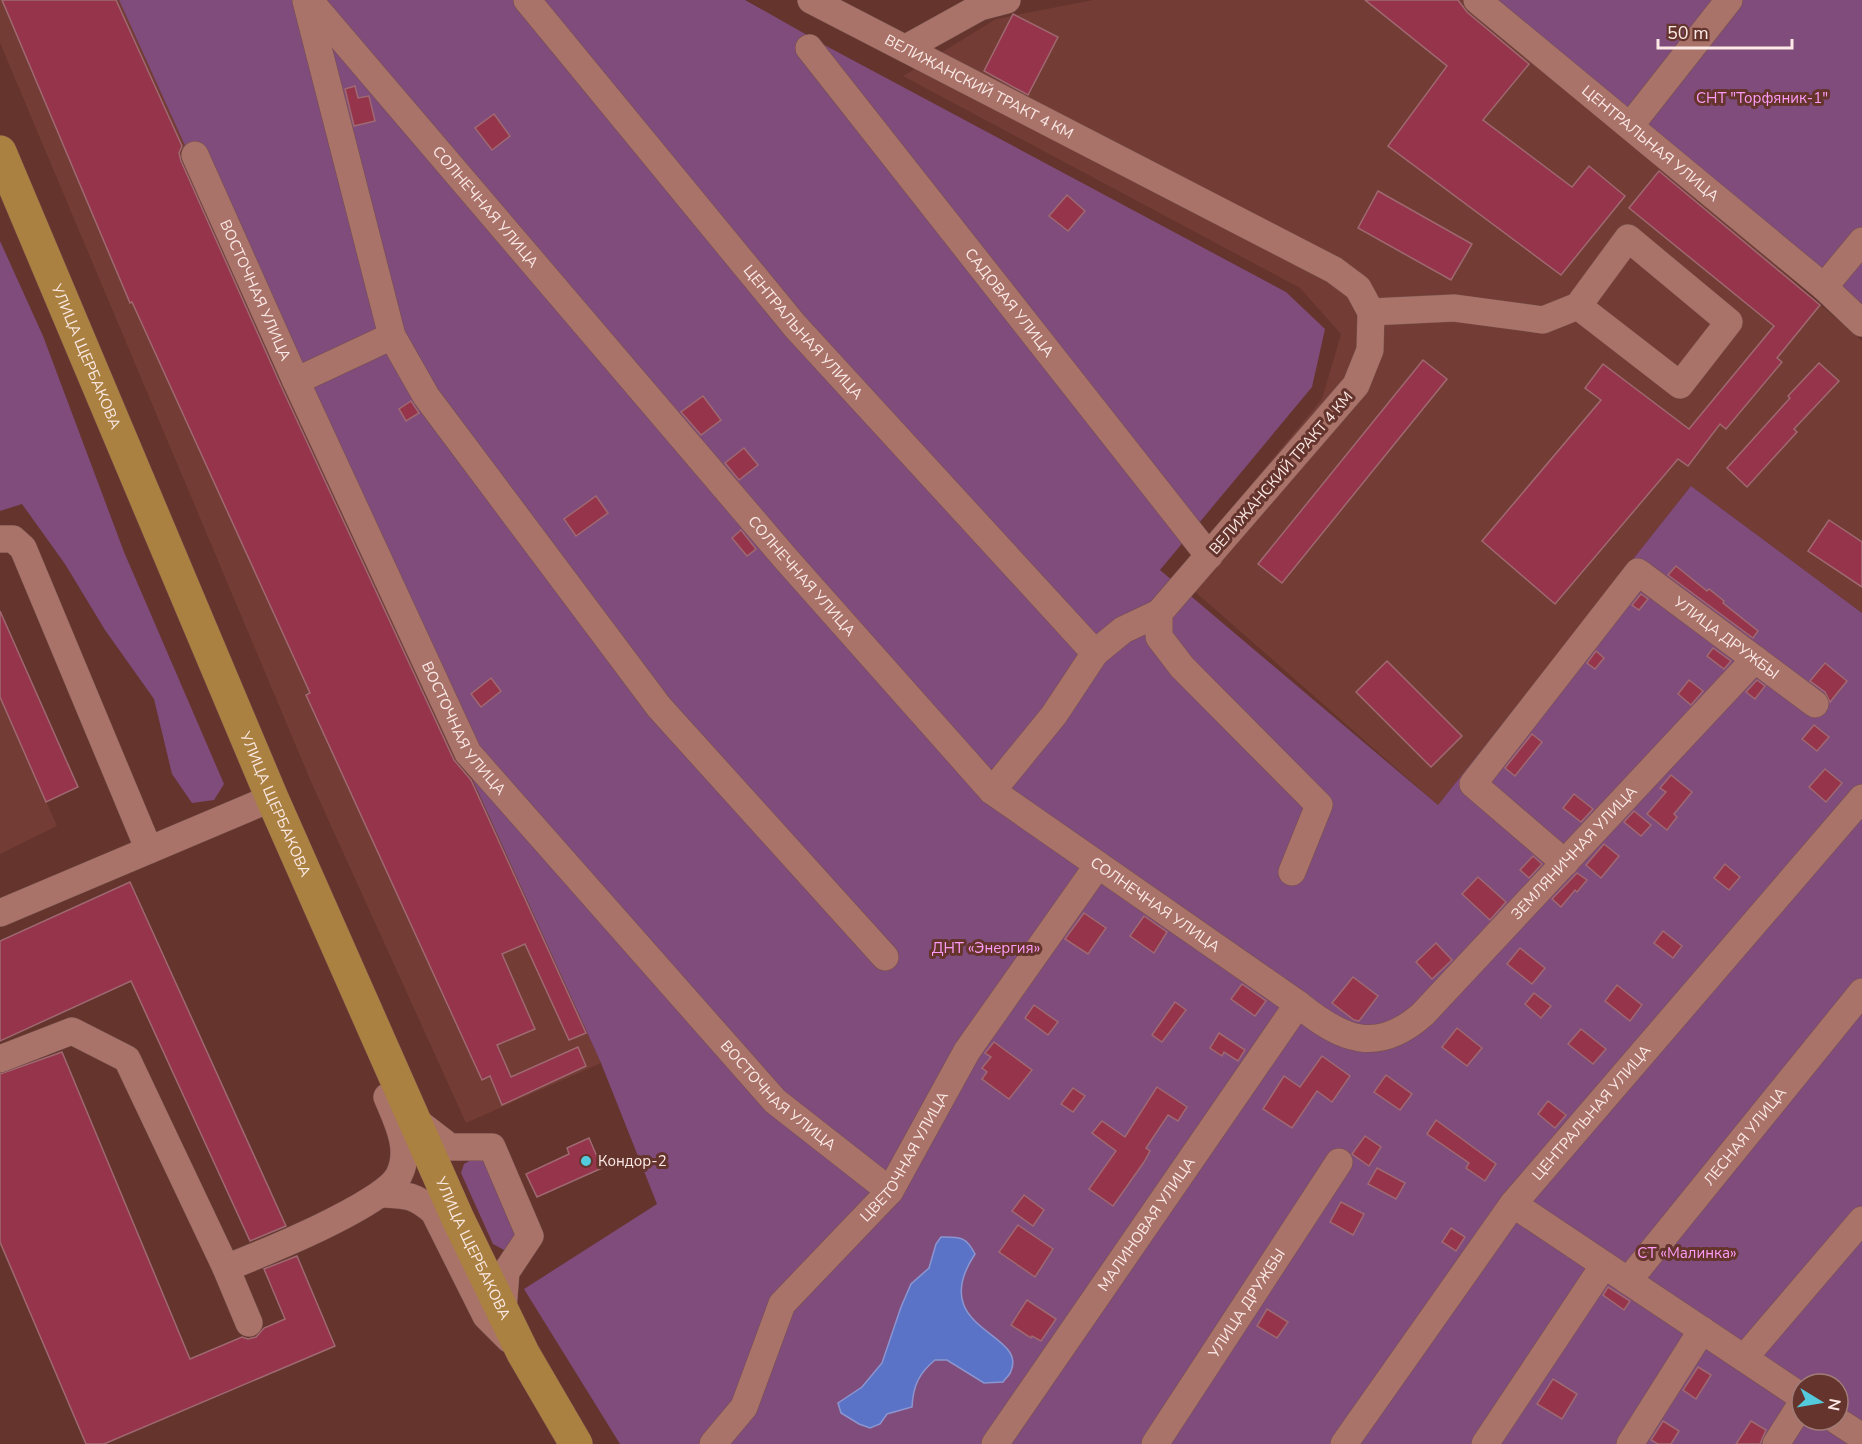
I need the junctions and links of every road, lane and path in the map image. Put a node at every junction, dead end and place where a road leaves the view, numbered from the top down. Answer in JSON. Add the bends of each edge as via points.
{"nodes":[{"id":1,"x":307,"y":0,"type":"edge"},
{"id":2,"x":527,"y":0,"type":"edge"},
{"id":3,"x":811,"y":0,"type":"edge"},
{"id":4,"x":1007,"y":0,"type":"edge"},
{"id":5,"x":1477,"y":0,"type":"edge"},
{"id":6,"x":1729,"y":0,"type":"edge"},
{"id":7,"x":809,"y":48,"type":"dead end"},
{"id":8,"x":906,"y":48,"type":"junction"},
{"id":9,"x":1630,"y":126,"type":"junction"},
{"id":10,"x":0,"y":152,"type":"edge"},
{"id":11,"x":195,"y":155,"type":"dead end"},
{"id":12,"x":1862,"y":241,"type":"edge"},
{"id":13,"x":1824,"y":287,"type":"junction"},
{"id":14,"x":1578,"y":306,"type":"junction"},
{"id":15,"x":1371,"y":312,"type":"junction"},
{"id":16,"x":1862,"y":323,"type":"edge"},
{"id":17,"x":392,"y":336,"type":"junction"},
{"id":18,"x":296,"y":381,"type":"junction"},
{"id":19,"x":0,"y":539,"type":"edge"},
{"id":20,"x":1209,"y":556,"type":"junction"},
{"id":21,"x":1159,"y":613,"type":"junction"},
{"id":22,"x":1095,"y":653,"type":"junction"},
{"id":23,"x":1755,"y":659,"type":"junction"},
{"id":24,"x":1815,"y":704,"type":"dead end"},
{"id":25,"x":992,"y":792,"type":"junction"},
{"id":26,"x":272,"y":798,"type":"junction"},
{"id":27,"x":1862,"y":798,"type":"edge"},
{"id":28,"x":149,"y":850,"type":"junction"},
{"id":29,"x":1565,"y":863,"type":"junction"},
{"id":30,"x":1098,"y":865,"type":"junction"},
{"id":31,"x":1292,"y":872,"type":"dead end"},
{"id":32,"x":0,"y":913,"type":"edge"},
{"id":33,"x":336,"y":942,"type":"junction"},
{"id":34,"x":885,"y":957,"type":"dead end"},
{"id":35,"x":1862,"y":992,"type":"edge"},
{"id":36,"x":1298,"y":1004,"type":"junction"},
{"id":37,"x":1386,"y":1037,"type":"joint"},
{"id":38,"x":0,"y":1059,"type":"edge"},
{"id":39,"x":415,"y":1120,"type":"junction"},
{"id":40,"x":1339,"y":1162,"type":"dead end"},
{"id":41,"x":890,"y":1191,"type":"junction"},
{"id":42,"x":382,"y":1194,"type":"junction"},
{"id":43,"x":1513,"y":1204,"type":"junction"},
{"id":44,"x":1862,"y":1220,"type":"edge"},
{"id":45,"x":1604,"y":1265,"type":"junction"},
{"id":46,"x":226,"y":1268,"type":"junction"},
{"id":47,"x":1628,"y":1281,"type":"junction"},
{"id":48,"x":503,"y":1310,"type":"junction"},
{"id":49,"x":249,"y":1323,"type":"dead end"},
{"id":50,"x":1702,"y":1330,"type":"junction"},
{"id":51,"x":523,"y":1353,"type":"junction"},
{"id":52,"x":1744,"y":1358,"type":"junction"},
{"id":53,"x":1790,"y":1389,"type":"edge"},
{"id":54,"x":1790,"y":1422,"type":"edge"},
{"id":55,"x":576,"y":1444,"type":"edge"},
{"id":56,"x":713,"y":1444,"type":"edge"},
{"id":57,"x":994,"y":1444,"type":"edge"},
{"id":58,"x":1155,"y":1444,"type":"edge"},
{"id":59,"x":1344,"y":1444,"type":"edge"},
{"id":60,"x":1485,"y":1444,"type":"edge"},
{"id":61,"x":1629,"y":1444,"type":"edge"},
{"id":62,"x":1776,"y":1444,"type":"edge"}],
"edges":[{"from":1,"to":17,"type":"street"},
{"from":1,"to":25,"type":"street","name":"СОЛНЕЧНАЯ УЛИЦА","via":[[778,550]]},
{"from":2,"to":22,"type":"street","name":"ЦЕНТРАЛЬНАЯ УЛИЦА","via":[[795,326]]},
{"from":3,"to":8,"type":"street","name":"ВЕЛИЖАНСКИЙ ТРАКТ 4 КМ"},
{"from":4,"to":8,"type":"street","via":[[980,7]]},
{"from":5,"to":9,"type":"street","name":"ЦЕНТРАЛЬНАЯ УЛИЦА"},
{"from":6,"to":9,"type":"street"},
{"from":7,"to":20,"type":"street","name":"САДОВАЯ УЛИЦА"},
{"from":8,"to":15,"type":"street","name":"ВЕЛИЖАНСКИЙ ТРАКТ 4 КМ","via":[[1334,270],[1358,288]]},
{"from":9,"to":13,"type":"street","name":"ЦЕНТРАЛЬНАЯ УЛИЦА"},
{"from":10,"to":26,"type":"main road","name":"УЛИЦА ЩЕРБАКОВА"},
{"from":11,"to":18,"type":"street","name":"ВОСТОЧНАЯ УЛИЦА"},
{"from":12,"to":13,"type":"street"},
{"from":13,"to":16,"type":"street","name":"ЦЕНТРАЛЬНАЯ УЛИЦА"},
{"from":14,"to":14,"type":"street","via":[[1680,385],[1729,322],[1628,238]]},
{"from":14,"to":15,"type":"street","via":[[1543,320],[1454,308]]},
{"from":15,"to":20,"type":"street","name":"ВЕЛИЖАНСКИЙ ТРАКТ 4 КМ","via":[[1370,350],[1356,385]]},
{"from":17,"to":18,"type":"street"},
{"from":17,"to":34,"type":"street","via":[[426,396],[659,707]]},
{"from":18,"to":41,"type":"street","name":"ВОСТОЧНАЯ УЛИЦА","via":[[468,753],[775,1101]]},
{"from":19,"to":28,"type":"street","via":[[13,539],[23,548]]},
{"from":20,"to":21,"type":"street","name":"ВЕЛИЖАНСКИЙ ТРАКТ 4 КМ"},
{"from":21,"to":22,"type":"street","via":[[1123,630]]},
{"from":21,"to":31,"type":"street","via":[[1159,637],[1182,667],[1319,805]]},
{"from":22,"to":25,"type":"street","via":[[1054,715]]},
{"from":23,"to":24,"type":"street","name":"УЛИЦА ДРУЖБЫ"},
{"from":23,"to":29,"type":"street","name":"ЗЕМЛЯНИЧНАЯ УЛИЦА"},
{"from":23,"to":29,"type":"street","name":"УЛИЦА ДРУЖБЫ","via":[[1638,572],[1473,784]]},
{"from":25,"to":30,"type":"street","name":"СОЛНЕЧНАЯ УЛИЦА"},
{"from":26,"to":28,"type":"street"},
{"from":26,"to":33,"type":"main road","name":"УЛИЦА ЩЕРБАКОВА"},
{"from":27,"to":43,"type":"street","name":"ЦЕНТРАЛЬНАЯ УЛИЦА"},
{"from":28,"to":32,"type":"street"},
{"from":29,"to":37,"type":"street","name":"ЗЕМЛЯНИЧНАЯ УЛИЦА","via":[[1423,1014],[1407,1028]]},
{"from":30,"to":36,"type":"street","name":"СОЛНЕЧНАЯ УЛИЦА"},
{"from":30,"to":41,"type":"street","name":"ЦВЕТОЧНАЯ УЛИЦА","via":[[967,1051]]},
{"from":33,"to":39,"type":"main road","name":"УЛИЦА ЩЕРБАКОВА"},
{"from":33,"to":42,"type":"street","via":[[353,1021],[401,1129],[405,1153],[399,1176]]},
{"from":35,"to":47,"type":"street","name":"ЛЕСНАЯ УЛИЦА"},
{"from":36,"to":37,"type":"street","name":"СОЛНЕЧНАЯ УЛИЦА","via":[[1341,1032],[1372,1039]]},
{"from":36,"to":57,"type":"street","name":"МАЛИНОВАЯ УЛИЦА"},
{"from":38,"to":46,"type":"street","via":[[72,1031],[127,1059]]},
{"from":39,"to":48,"type":"main road","name":"УЛИЦА ЩЕРБАКОВА","via":[[458,1220]]},
{"from":39,"to":48,"type":"street","via":[[450,1147],[492,1146],[530,1236],[506,1272]]},
{"from":40,"to":58,"type":"street","name":"УЛИЦА ДРУЖБЫ"},
{"from":41,"to":56,"type":"street","name":"ЦВЕТОЧНАЯ УЛИЦА","via":[[782,1304],[744,1407]]},
{"from":42,"to":46,"type":"street","via":[[292,1242]]},
{"from":42,"to":51,"type":"street","via":[[409,1195],[434,1212],[486,1316]]},
{"from":43,"to":45,"type":"street"},
{"from":43,"to":59,"type":"street","name":"ЦЕНТРАЛЬНАЯ УЛИЦА"},
{"from":44,"to":52,"type":"street"},
{"from":45,"to":47,"type":"street"},
{"from":45,"to":60,"type":"street"},
{"from":46,"to":49,"type":"street"},
{"from":47,"to":50,"type":"street"},
{"from":48,"to":51,"type":"main road","name":"УЛИЦА ЩЕРБАКОВА"},
{"from":50,"to":52,"type":"street"},
{"from":50,"to":61,"type":"street"},
{"from":51,"to":55,"type":"main road","name":"УЛИЦА ЩЕРБАКОВА"},
{"from":52,"to":53,"type":"street"},
{"from":54,"to":62,"type":"street"}]}
